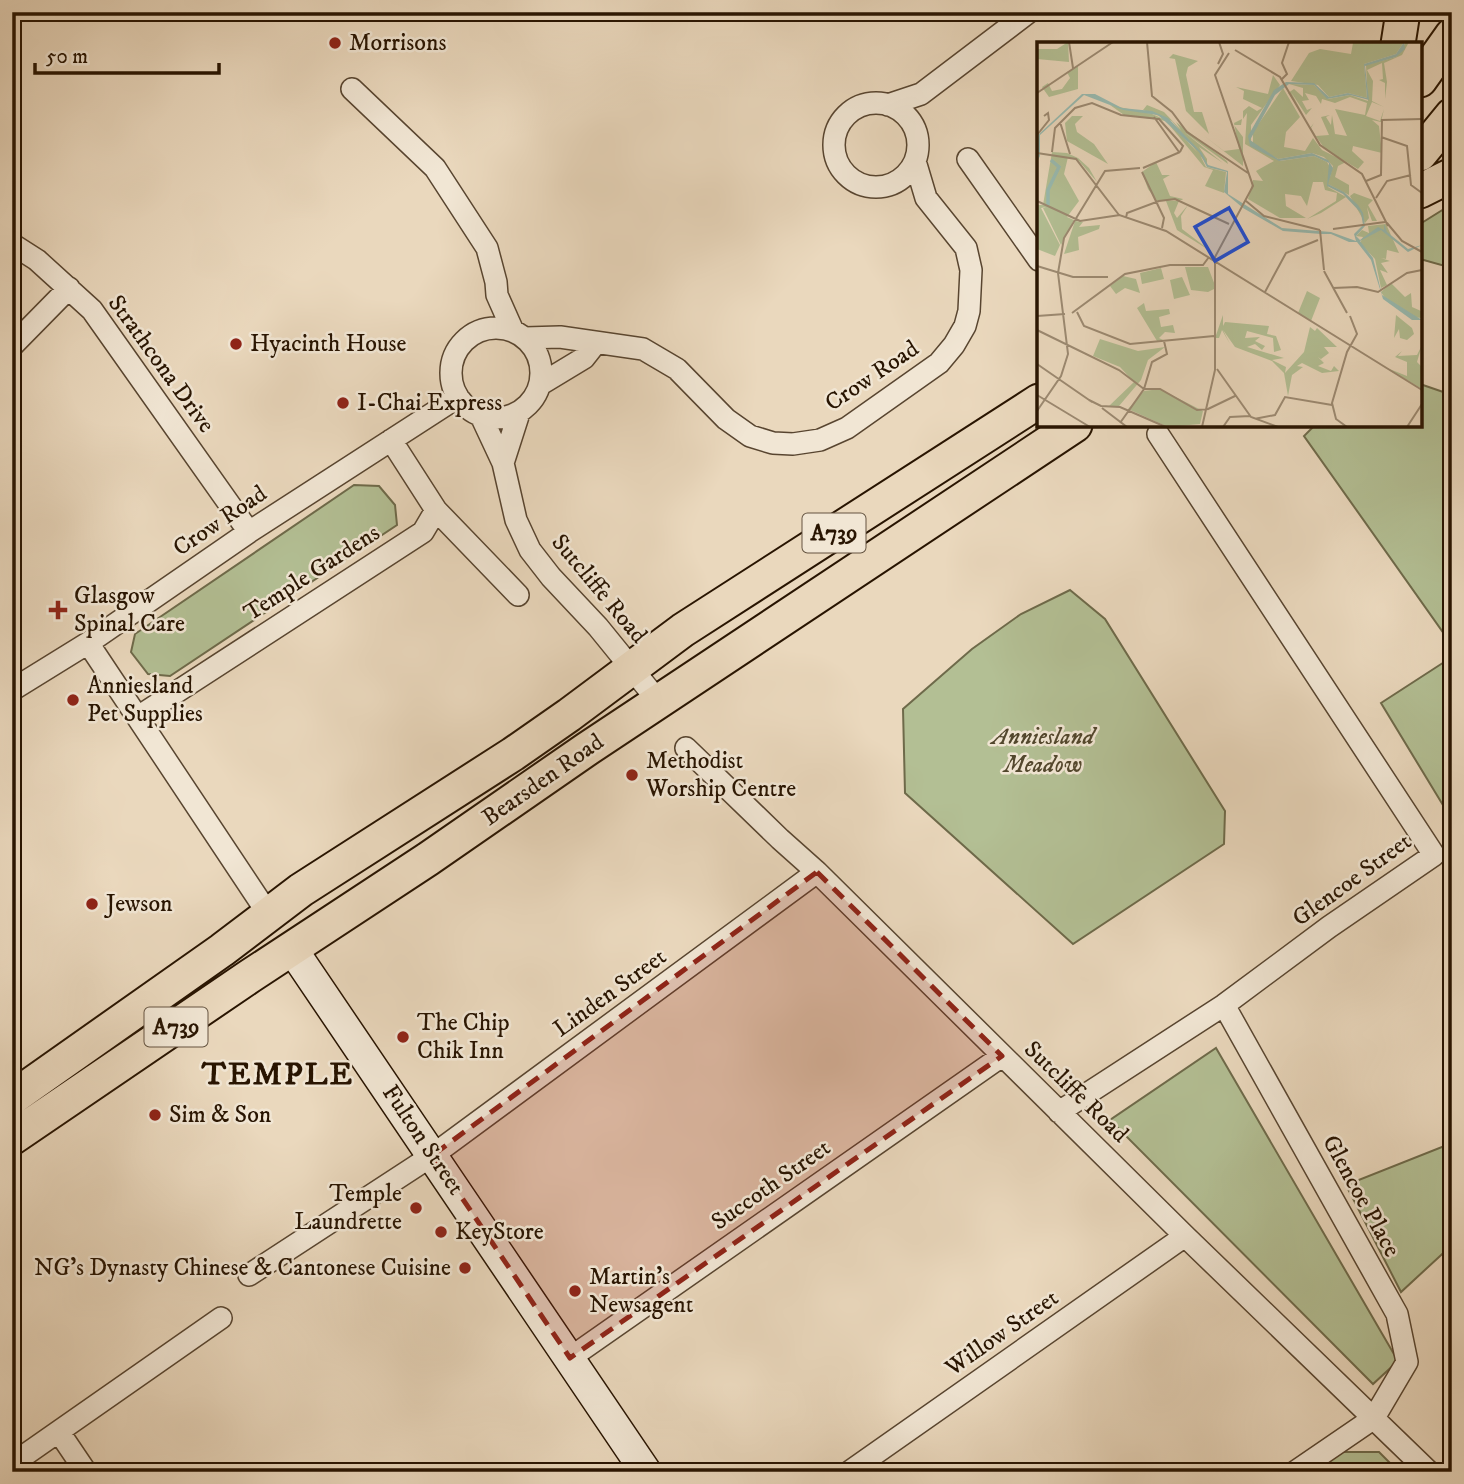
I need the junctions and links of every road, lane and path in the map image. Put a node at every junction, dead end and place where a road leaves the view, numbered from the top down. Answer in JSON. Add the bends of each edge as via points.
{"nodes":[{"id":1,"x":1029,"y":12,"type":"edge"},
{"id":2,"x":1403,"y":12,"type":"edge"},
{"id":3,"x":1452,"y":35,"type":"edge"},
{"id":4,"x":1398,"y":42,"type":"edge"},
{"id":5,"x":1422,"y":76,"type":"edge"},
{"id":6,"x":352,"y":89,"type":"dead end"},
{"id":7,"x":921,"y":94,"type":"junction"},
{"id":8,"x":887,"y":105,"type":"junction"},
{"id":9,"x":1452,"y":115,"type":"edge"},
{"id":10,"x":916,"y":133,"type":"junction"},
{"id":11,"x":1422,"y":152,"type":"edge"},
{"id":12,"x":968,"y":159,"type":"dead end"},
{"id":13,"x":915,"y":161,"type":"junction"},
{"id":14,"x":1452,"y":175,"type":"edge"},
{"id":15,"x":882,"y":187,"type":"junction"},
{"id":16,"x":1422,"y":190,"type":"edge"},
{"id":17,"x":926,"y":198,"type":"junction"},
{"id":18,"x":12,"y":244,"type":"edge"},
{"id":19,"x":1037,"y":257,"type":"edge"},
{"id":20,"x":69,"y":288,"type":"junction"},
{"id":21,"x":497,"y":295,"type":"junction"},
{"id":22,"x":485,"y":329,"type":"junction"},
{"id":23,"x":519,"y":335,"type":"junction"},
{"id":24,"x":595,"y":344,"type":"junction"},
{"id":25,"x":12,"y":346,"type":"edge"},
{"id":26,"x":541,"y":384,"type":"junction"},
{"id":27,"x":457,"y":397,"type":"junction"},
{"id":28,"x":1037,"y":402,"type":"edge"},
{"id":29,"x":519,"y":413,"type":"junction"},
{"id":30,"x":481,"y":416,"type":"junction"},
{"id":31,"x":1072,"y":427,"type":"edge"},
{"id":32,"x":1158,"y":434,"type":"dead end"},
{"id":33,"x":391,"y":440,"type":"junction"},
{"id":34,"x":503,"y":463,"type":"junction"},
{"id":35,"x":436,"y":510,"type":"junction"},
{"id":36,"x":249,"y":532,"type":"junction"},
{"id":37,"x":517,"y":595,"type":"dead end"},
{"id":38,"x":88,"y":643,"type":"junction"},
{"id":39,"x":631,"y":668,"type":"junction"},
{"id":40,"x":12,"y":690,"type":"edge"},
{"id":41,"x":659,"y":702,"type":"junction"},
{"id":42,"x":138,"y":717,"type":"junction"},
{"id":43,"x":686,"y":748,"type":"dead end"},
{"id":44,"x":817,"y":872,"type":"junction"},
{"id":45,"x":269,"y":915,"type":"junction"},
{"id":46,"x":292,"y":949,"type":"junction"},
{"id":47,"x":1224,"y":1005,"type":"junction"},
{"id":48,"x":1002,"y":1056,"type":"junction"},
{"id":49,"x":12,"y":1098,"type":"edge"},
{"id":50,"x":1059,"y":1112,"type":"junction"},
{"id":51,"x":12,"y":1138,"type":"edge"},
{"id":52,"x":433,"y":1155,"type":"junction"},
{"id":53,"x":1185,"y":1236,"type":"junction"},
{"id":54,"x":249,"y":1275,"type":"dead end"},
{"id":55,"x":221,"y":1318,"type":"dead end"},
{"id":56,"x":570,"y":1358,"type":"junction"},
{"id":57,"x":1374,"y":1418,"type":"junction"},
{"id":58,"x":59,"y":1432,"type":"junction"},
{"id":59,"x":15,"y":1457,"type":"edge"},
{"id":60,"x":86,"y":1472,"type":"edge"},
{"id":61,"x":646,"y":1472,"type":"edge"},
{"id":62,"x":849,"y":1472,"type":"edge"},
{"id":63,"x":1295,"y":1472,"type":"edge"},
{"id":64,"x":1429,"y":1472,"type":"edge"}],
"edges":[{"from":1,"to":7,"type":"street"},
{"from":2,"to":4,"type":"main road"},
{"from":3,"to":5,"type":"main road"},
{"from":6,"to":21,"type":"street","via":[[435,168],[487,248]]},
{"from":7,"to":8,"type":"street"},
{"from":7,"to":10,"type":"street"},
{"from":8,"to":10,"type":"street","via":[[900,111]]},
{"from":8,"to":15,"type":"street","via":[[853,111],[838,128],[834,149],[845,174],[868,187]]},
{"from":9,"to":11,"type":"main road"},
{"from":10,"to":13,"type":"street"},
{"from":12,"to":19,"type":"street"},
{"from":13,"to":15,"type":"street","via":[[896,183]]},
{"from":13,"to":17,"type":"street","name":"Crow Road"},
{"from":14,"to":16,"type":"main road"},
{"from":15,"to":17,"type":"street"},
{"from":17,"to":24,"type":"street","name":"Crow Road","via":[[965,248],[972,291],[965,326],[939,363],[847,428],[820,440],[773,443],[750,436],[726,419],[677,369],[643,349]]},
{"from":18,"to":20,"type":"street","name":"Strathcona Drive"},
{"from":20,"to":25,"type":"street"},
{"from":20,"to":36,"type":"street","name":"Strathcona Drive","via":[[93,310]]},
{"from":21,"to":22,"type":"street"},
{"from":21,"to":23,"type":"street"},
{"from":22,"to":23,"type":"street"},
{"from":22,"to":27,"type":"street","via":[[472,334],[454,356],[450,370]]},
{"from":23,"to":24,"type":"street","name":"Crow Road"},
{"from":23,"to":26,"type":"street","via":[[540,359]]},
{"from":24,"to":26,"type":"street","via":[[584,358]]},
{"from":26,"to":29,"type":"street"},
{"from":27,"to":30,"type":"street"},
{"from":27,"to":33,"type":"street","name":"Crow Road"},
{"from":28,"to":39,"type":"main road","name":"Bearsden Road","number":"A739"},
{"from":29,"to":30,"type":"street","via":[[494,419]]},
{"from":29,"to":34,"type":"street"},
{"from":30,"to":34,"type":"street","name":"Sutcliffe Road"},
{"from":31,"to":41,"type":"main road","name":"Bearsden Road","number":"A739"},
{"from":32,"to":47,"type":"street","name":"Glencoe Street","via":[[1434,855]]},
{"from":33,"to":35,"type":"street"},
{"from":33,"to":36,"type":"street","name":"Crow Road"},
{"from":34,"to":39,"type":"street","name":"Sutcliffe Road","via":[[516,520],[530,550]]},
{"from":35,"to":37,"type":"street"},
{"from":35,"to":42,"type":"street","name":"Temple Gardens","via":[[423,533]]},
{"from":36,"to":38,"type":"street","name":"Crow Road"},
{"from":38,"to":40,"type":"street","name":"Crow Road"},
{"from":38,"to":42,"type":"street"},
{"from":39,"to":41,"type":"street","name":"Sutcliffe Road"},
{"from":39,"to":45,"type":"main road","name":"Bearsden Road","number":"A739","via":[[513,754]]},
{"from":41,"to":46,"type":"main road","name":"Bearsden Road","number":"A739"},
{"from":42,"to":45,"type":"street"},
{"from":43,"to":44,"type":"street","name":"Sutcliffe Road"},
{"from":44,"to":48,"type":"street","name":"Sutcliffe Road"},
{"from":44,"to":52,"type":"street","name":"Linden Street"},
{"from":45,"to":46,"type":"main road"},
{"from":45,"to":49,"type":"main road","name":"Bearsden Road","number":"A739"},
{"from":46,"to":51,"type":"main road","name":"Bearsden Road","number":"A739"},
{"from":46,"to":52,"type":"street","name":"Fulton Street"},
{"from":47,"to":50,"type":"street","name":"Glencoe Street"},
{"from":47,"to":57,"type":"street","name":"Glencoe Place","via":[[1397,1314],[1407,1362]]},
{"from":48,"to":50,"type":"street","name":"Sutcliffe Road"},
{"from":48,"to":56,"type":"street","name":"Succoth Street"},
{"from":50,"to":53,"type":"street","name":"Sutcliffe Road"},
{"from":52,"to":54,"type":"street","name":"Linden Street"},
{"from":52,"to":56,"type":"street","name":"Fulton Street"},
{"from":53,"to":57,"type":"street","name":"Sutcliffe Road"},
{"from":53,"to":62,"type":"street","name":"Willow Street"},
{"from":55,"to":58,"type":"street"},
{"from":56,"to":61,"type":"street","name":"Fulton Street"},
{"from":57,"to":63,"type":"street"},
{"from":57,"to":64,"type":"street","name":"Sutcliffe Road"},
{"from":58,"to":59,"type":"street"},
{"from":58,"to":60,"type":"street"}]}
